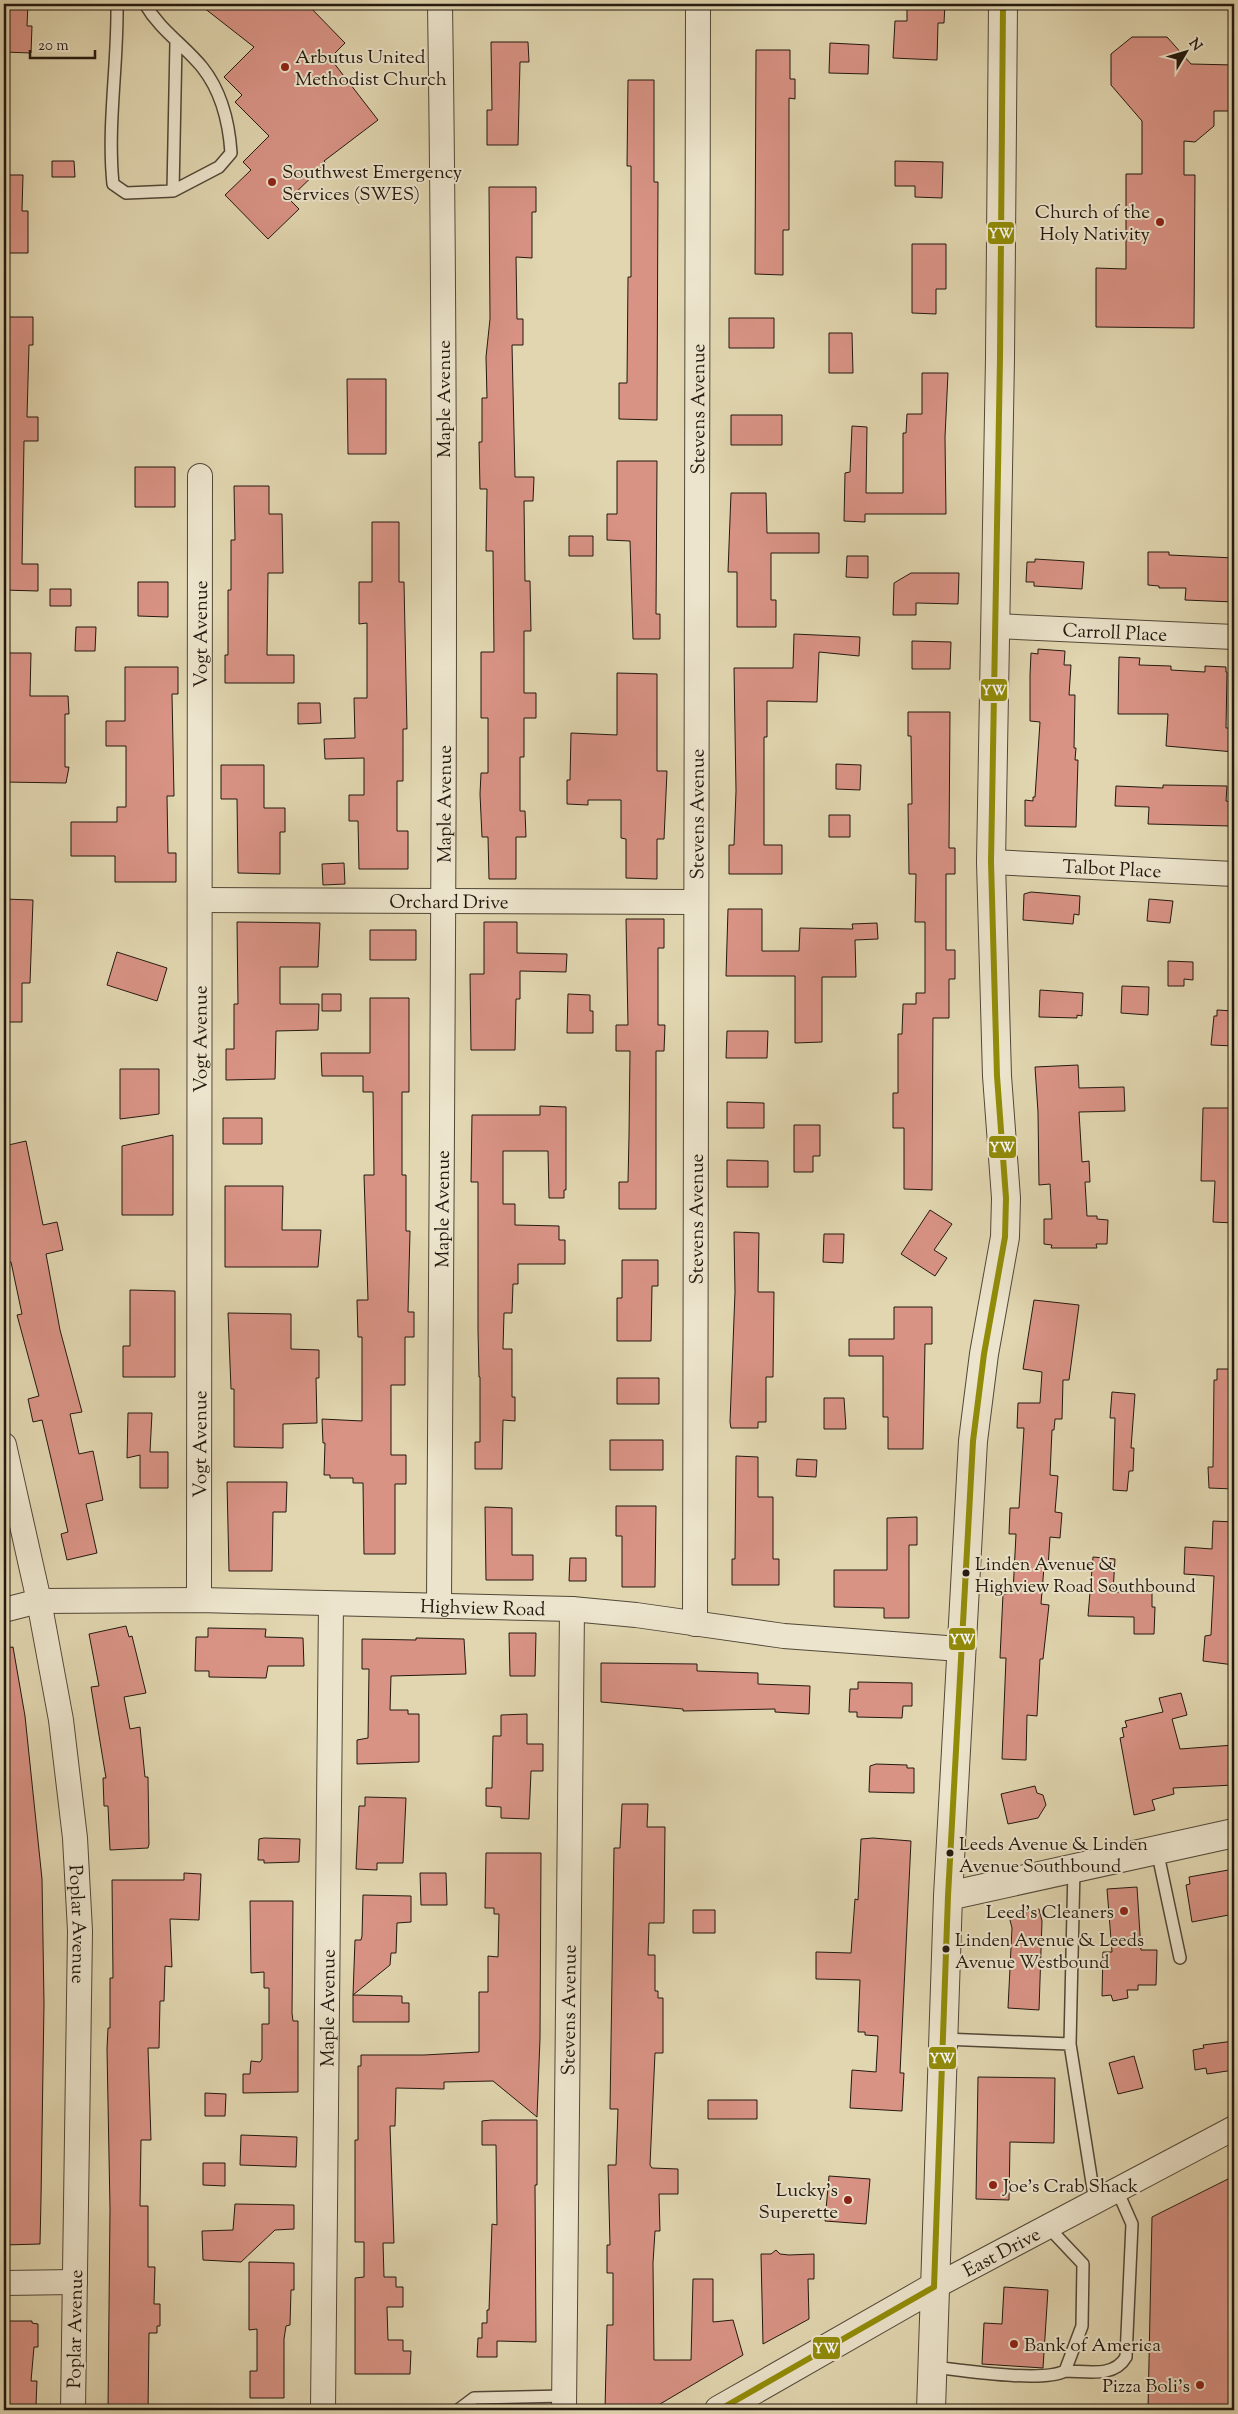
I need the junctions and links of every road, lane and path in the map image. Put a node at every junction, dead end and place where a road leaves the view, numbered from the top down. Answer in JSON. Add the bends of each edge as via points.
{"nodes":[{"id":1,"x":117,"y":4,"type":"edge"},
{"id":2,"x":145,"y":4,"type":"edge"},
{"id":3,"x":440,"y":4,"type":"edge"},
{"id":4,"x":698,"y":4,"type":"edge"},
{"id":5,"x":1004,"y":4,"type":"edge"},
{"id":6,"x":176,"y":43,"type":"junction"},
{"id":7,"x":173,"y":191,"type":"junction"},
{"id":8,"x":200,"y":476,"type":"dead end"},
{"id":9,"x":996,"y":626,"type":"junction"},
{"id":10,"x":1234,"y":637,"type":"edge"},
{"id":11,"x":991,"y":862,"type":"junction"},
{"id":12,"x":1234,"y":874,"type":"edge"},
{"id":13,"x":200,"y":900,"type":"junction"},
{"id":14,"x":444,"y":901,"type":"junction"},
{"id":15,"x":696,"y":902,"type":"junction"},
{"id":16,"x":4,"y":1445,"type":"edge"},
{"id":17,"x":199,"y":1600,"type":"junction"},
{"id":18,"x":39,"y":1601,"type":"junction"},
{"id":19,"x":332,"y":1604,"type":"junction"},
{"id":20,"x":439,"y":1604,"type":"junction"},
{"id":21,"x":572,"y":1609,"type":"junction"},
{"id":22,"x":4,"y":1610,"type":"edge"},
{"id":23,"x":695,"y":1624,"type":"junction"},
{"id":24,"x":960,"y":1649,"type":"junction"},
{"id":25,"x":1234,"y":1833,"type":"edge"},
{"id":26,"x":1157,"y":1850,"type":"junction"},
{"id":27,"x":1074,"y":1868,"type":"junction"},
{"id":28,"x":948,"y":1896,"type":"junction"},
{"id":29,"x":1180,"y":1958,"type":"dead end"},
{"id":30,"x":943,"y":2039,"type":"junction"},
{"id":31,"x":1070,"y":2044,"type":"junction"},
{"id":32,"x":1234,"y":2128,"type":"edge"},
{"id":33,"x":1117,"y":2190,"type":"junction"},
{"id":34,"x":1095,"y":2202,"type":"junction"},
{"id":35,"x":1048,"y":2227,"type":"junction"},
{"id":36,"x":75,"y":2282,"type":"junction"},
{"id":37,"x":4,"y":2283,"type":"edge"},
{"id":38,"x":934,"y":2287,"type":"junction"},
{"id":39,"x":931,"y":2367,"type":"junction"},
{"id":40,"x":1065,"y":2371,"type":"junction"},
{"id":41,"x":564,"y":2403,"type":"edge"},
{"id":42,"x":73,"y":2410,"type":"edge"},
{"id":43,"x":323,"y":2410,"type":"edge"},
{"id":44,"x":458,"y":2410,"type":"edge"},
{"id":45,"x":719,"y":2410,"type":"edge"},
{"id":46,"x":931,"y":2410,"type":"edge"}],
"edges":[{"from":1,"to":7,"type":"lane","via":[[118,47],[110,159],[113,184],[126,193]]},
{"from":2,"to":6,"type":"lane"},
{"from":3,"to":14,"type":"street","name":"Maple Avenue","via":[[444,258]]},
{"from":4,"to":15,"type":"street","name":"Stevens Avenue"},
{"from":5,"to":9,"type":"street"},
{"from":6,"to":7,"type":"lane"},
{"from":6,"to":7,"type":"lane","via":[[202,67],[222,101],[230,132],[231,153],[219,167]]},
{"from":8,"to":13,"type":"street","name":"Vogt Avenue"},
{"from":9,"to":10,"type":"street","name":"Carroll Place"},
{"from":9,"to":11,"type":"street"},
{"from":11,"to":12,"type":"street","name":"Talbot Place"},
{"from":11,"to":24,"type":"street","via":[[1005,1236],[984,1354],[973,1441]]},
{"from":13,"to":14,"type":"street","name":"Orchard Drive"},
{"from":13,"to":17,"type":"street","name":"Vogt Avenue"},
{"from":14,"to":15,"type":"street","name":"Orchard Drive"},
{"from":14,"to":20,"type":"street","name":"Maple Avenue"},
{"from":15,"to":23,"type":"street","name":"Stevens Avenue"},
{"from":16,"to":18,"type":"street","name":"Poplar Avenue"},
{"from":17,"to":18,"type":"street","name":"Highview Road"},
{"from":17,"to":19,"type":"street","name":"Highview Road"},
{"from":18,"to":22,"type":"street","name":"Highview Road"},
{"from":18,"to":36,"type":"street","name":"Poplar Avenue","via":[[61,1720],[80,1930]]},
{"from":19,"to":20,"type":"street","name":"Highview Road"},
{"from":19,"to":43,"type":"street","name":"Maple Avenue"},
{"from":20,"to":21,"type":"street","name":"Highview Road"},
{"from":21,"to":23,"type":"street","name":"Highview Road"},
{"from":21,"to":41,"type":"street","name":"Stevens Avenue"},
{"from":23,"to":24,"type":"street","name":"Highview Road","via":[[784,1636]]},
{"from":24,"to":28,"type":"street"},
{"from":25,"to":26,"type":"street"},
{"from":26,"to":27,"type":"street"},
{"from":26,"to":29,"type":"lane"},
{"from":27,"to":28,"type":"street"},
{"from":27,"to":31,"type":"lane"},
{"from":28,"to":30,"type":"street"},
{"from":30,"to":31,"type":"lane"},
{"from":30,"to":38,"type":"street"},
{"from":31,"to":34,"type":"lane"},
{"from":32,"to":33,"type":"street","name":"East Drive"},
{"from":33,"to":34,"type":"street","name":"East Drive"},
{"from":33,"to":40,"type":"lane","via":[[1132,2224],[1126,2357],[1121,2366],[1112,2371]]},
{"from":34,"to":35,"type":"street","name":"East Drive"},
{"from":35,"to":38,"type":"street","name":"East Drive"},
{"from":35,"to":40,"type":"lane","via":[[1083,2264],[1082,2326]]},
{"from":36,"to":37,"type":"street"},
{"from":36,"to":42,"type":"street","name":"Poplar Avenue"},
{"from":38,"to":39,"type":"street"},
{"from":38,"to":45,"type":"street","name":"East Drive"},
{"from":39,"to":40,"type":"lane","via":[[1020,2375],[1057,2375]]},
{"from":39,"to":46,"type":"street"},
{"from":41,"to":44,"type":"lane","via":[[474,2398]]}]}
